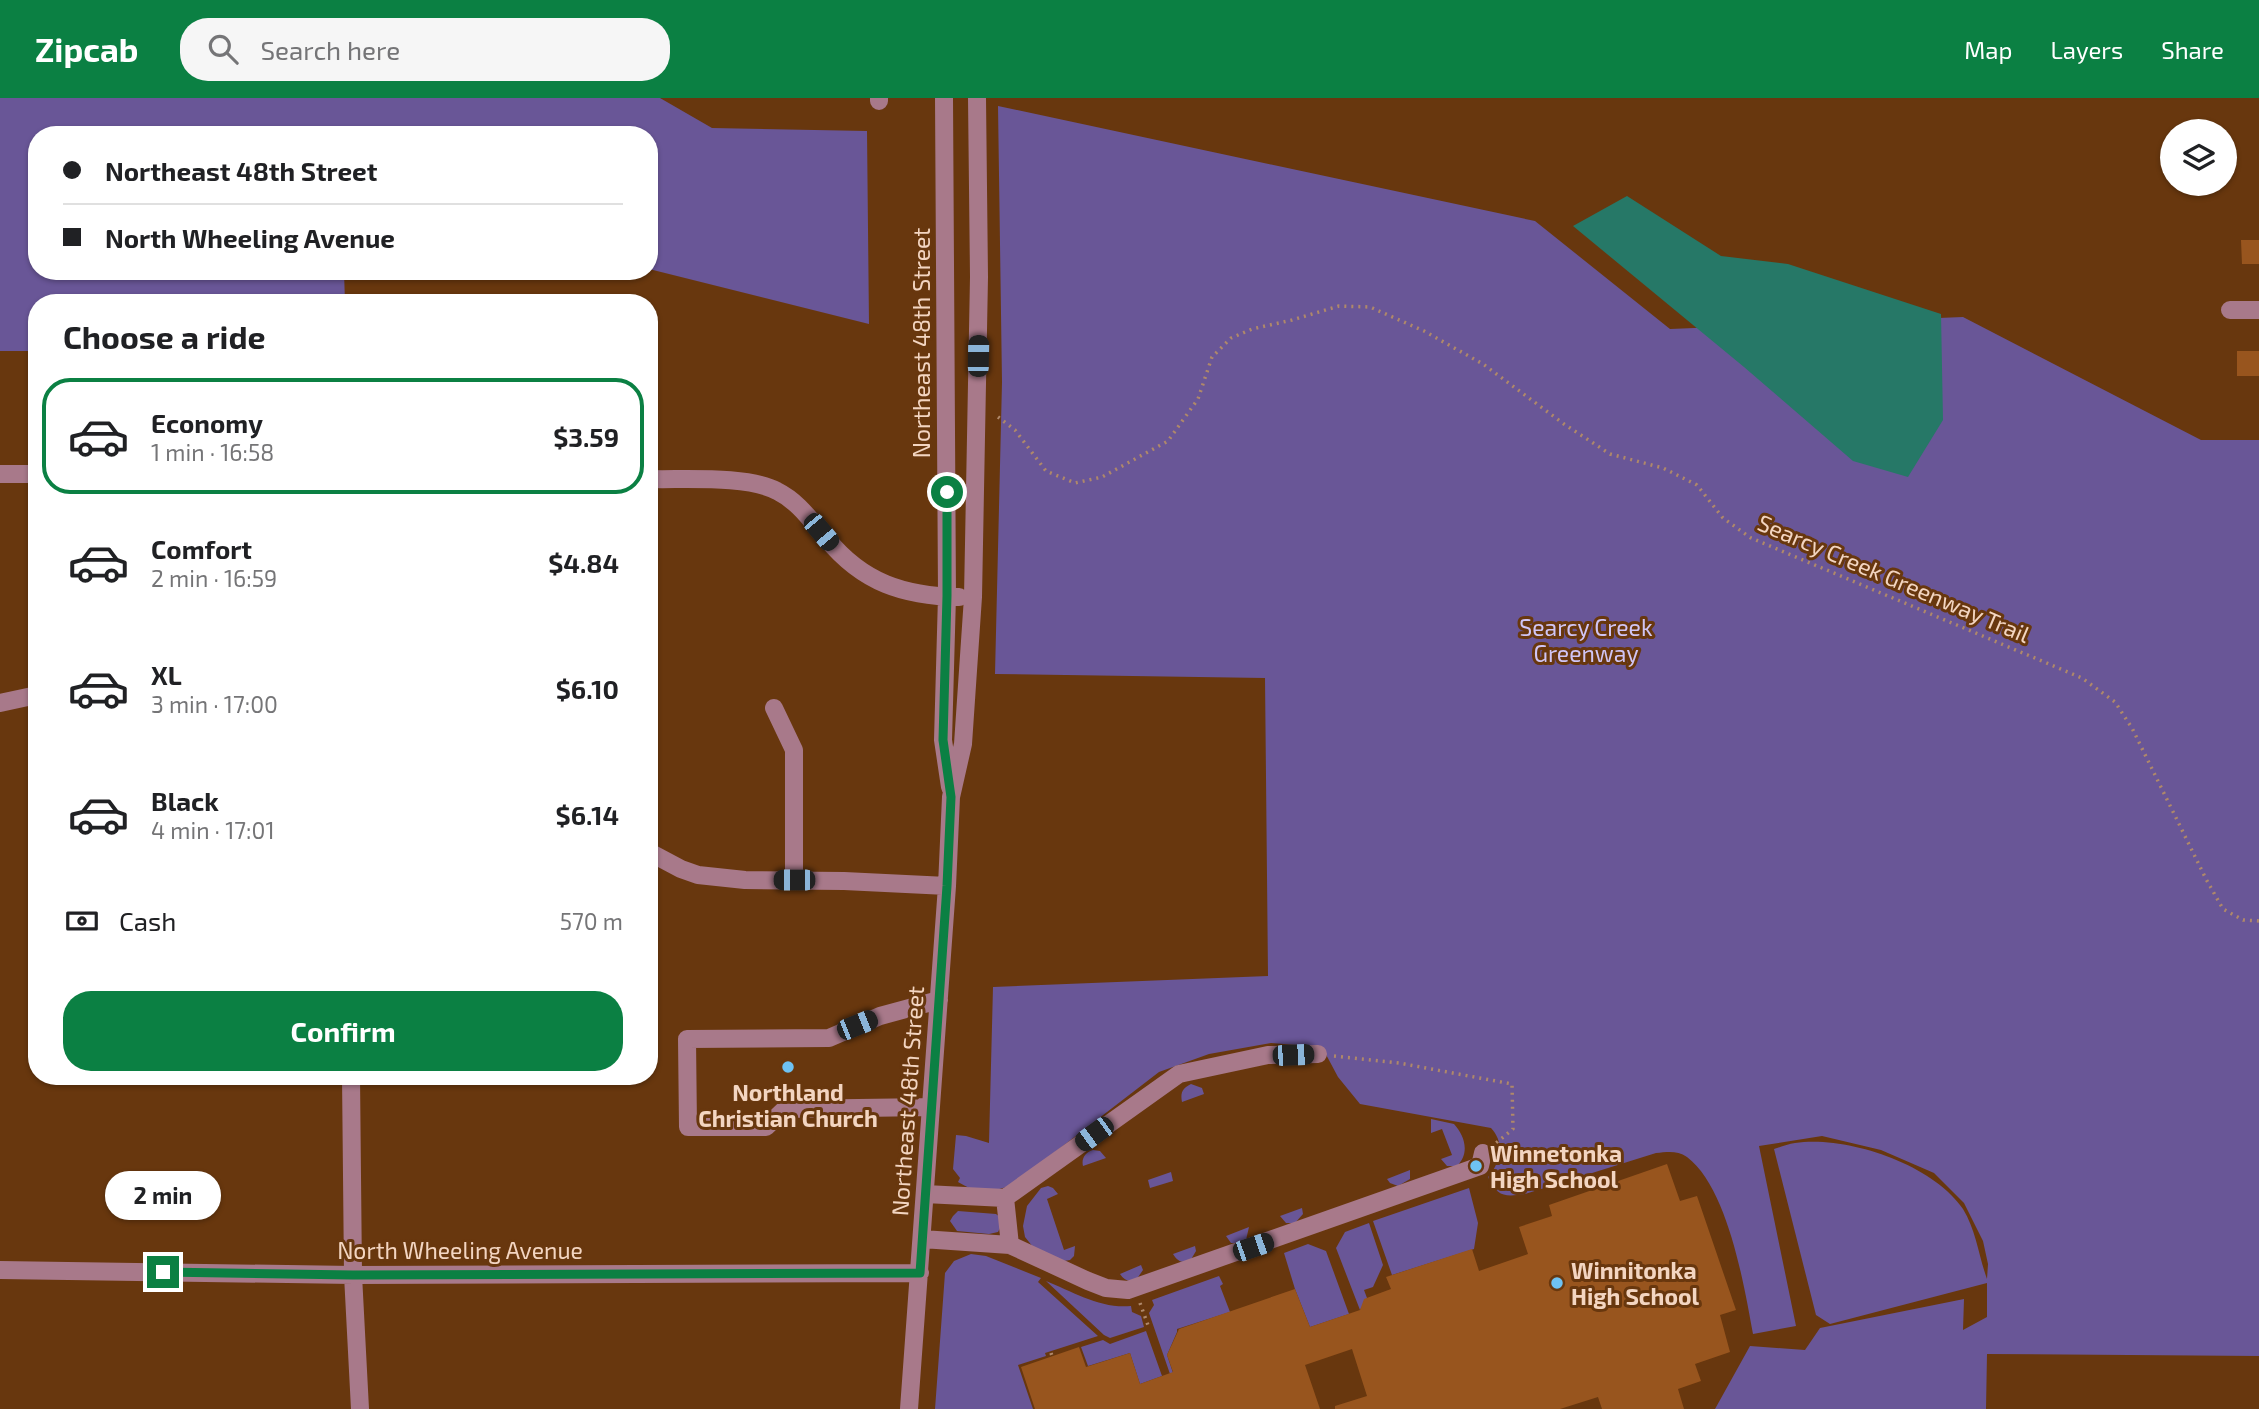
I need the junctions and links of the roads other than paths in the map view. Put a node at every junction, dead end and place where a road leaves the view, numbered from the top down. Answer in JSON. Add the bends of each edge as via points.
{"nodes":[{"id":1,"x":944,"y":98,"type":"edge"},
{"id":2,"x":977,"y":98,"type":"edge"},
{"id":3,"x":978,"y":257,"type":"junction"},
{"id":4,"x":945,"y":258,"type":"junction"},
{"id":5,"x":2230,"y":310,"type":"dead end"},
{"id":6,"x":2259,"y":310,"type":"edge"},
{"id":7,"x":0,"y":474,"type":"edge"},
{"id":8,"x":28,"y":474,"type":"edge"},
{"id":9,"x":658,"y":479,"type":"edge"},
{"id":10,"x":947,"y":596,"type":"junction"},
{"id":11,"x":974,"y":597,"type":"junction"},
{"id":12,"x":28,"y":697,"type":"edge"},
{"id":13,"x":0,"y":703,"type":"edge"},
{"id":14,"x":774,"y":708,"type":"dead end"},
{"id":15,"x":951,"y":797,"type":"junction"},
{"id":16,"x":658,"y":857,"type":"edge"},
{"id":17,"x":794,"y":880,"type":"junction"},
{"id":18,"x":947,"y":886,"type":"junction"},
{"id":19,"x":939,"y":1000,"type":"junction"},
{"id":20,"x":1318,"y":1054,"type":"road end"},
{"id":21,"x":351,"y":1085,"type":"edge"},
{"id":22,"x":931,"y":1107,"type":"junction"},
{"id":23,"x":1483,"y":1153,"type":"road end"},
{"id":24,"x":925,"y":1194,"type":"junction"},
{"id":25,"x":1005,"y":1198,"type":"junction"},
{"id":26,"x":922,"y":1239,"type":"junction"},
{"id":27,"x":1010,"y":1245,"type":"junction"},
{"id":28,"x":0,"y":1270,"type":"edge"},
{"id":29,"x":920,"y":1273,"type":"junction"},
{"id":30,"x":353,"y":1275,"type":"junction"},
{"id":31,"x":360,"y":1409,"type":"edge"},
{"id":32,"x":909,"y":1409,"type":"edge"}],
"edges":[{"from":1,"to":4,"type":"street","name":"Northeast 48th Street"},
{"from":2,"to":3,"type":"street","name":"Northeast 48th Street"},
{"from":3,"to":4,"type":"street"},
{"from":3,"to":11,"type":"street","name":"Northeast 48th Street"},
{"from":4,"to":10,"type":"street","name":"Northeast 48th Street"},
{"from":5,"to":6,"type":"street"},
{"from":7,"to":8,"type":"street"},
{"from":9,"to":10,"type":"street","via":[[742,482],[776,490],[796,502],[833,547],[869,577],[914,593]]},
{"from":10,"to":11,"type":"street"},
{"from":10,"to":15,"type":"street","name":"Northeast 48th Street","via":[[943,740]]},
{"from":11,"to":15,"type":"street","name":"Northeast 48th Street","via":[[963,744]]},
{"from":12,"to":13,"type":"street"},
{"from":14,"to":17,"type":"street","via":[[793,750]]},
{"from":15,"to":18,"type":"street","name":"Northeast 48th Street"},
{"from":16,"to":17,"type":"street","via":[[698,875]]},
{"from":17,"to":18,"type":"street"},
{"from":18,"to":19,"type":"street","name":"Northeast 48th Street"},
{"from":19,"to":22,"type":"street","name":"Northeast 48th Street"},
{"from":19,"to":22,"type":"street","via":[[880,1016],[829,1038],[687,1039],[688,1126],[766,1127],[785,1109]]},
{"from":20,"to":25,"type":"street","via":[[1268,1055],[1180,1074]]},
{"from":21,"to":30,"type":"street"},
{"from":22,"to":24,"type":"street","name":"Northeast 48th Street"},
{"from":23,"to":27,"type":"street","via":[[1480,1166],[1128,1290],[1106,1288]]},
{"from":24,"to":25,"type":"street"},
{"from":24,"to":26,"type":"street","name":"Northeast 48th Street"},
{"from":25,"to":27,"type":"street"},
{"from":26,"to":27,"type":"street"},
{"from":26,"to":29,"type":"street","name":"Northeast 48th Street"},
{"from":28,"to":30,"type":"street","name":"North Wheeling Avenue"},
{"from":29,"to":30,"type":"street","name":"North Wheeling Avenue"},
{"from":29,"to":32,"type":"street","name":"Northeast 48th Street"},
{"from":30,"to":31,"type":"street"}]}
